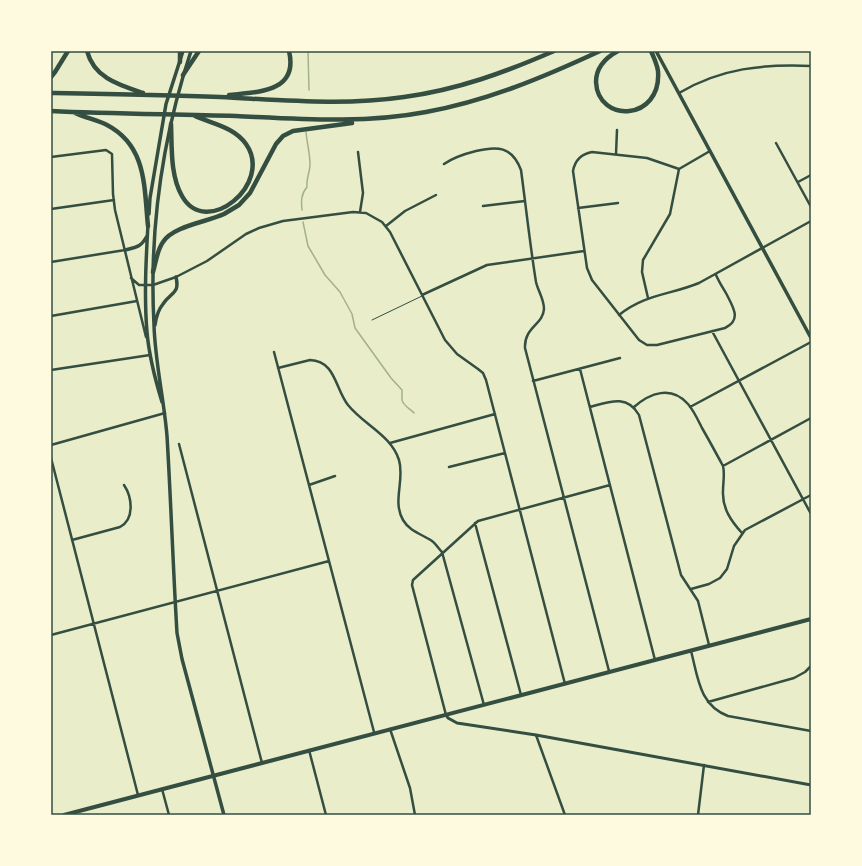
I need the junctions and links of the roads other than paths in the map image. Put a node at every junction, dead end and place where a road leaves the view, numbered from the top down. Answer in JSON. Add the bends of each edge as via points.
{"nodes":[{"id":1,"x":68,"y":51,"type":"edge"},
{"id":2,"x":87,"y":51,"type":"edge"},
{"id":3,"x":180,"y":51,"type":"edge"},
{"id":4,"x":183,"y":51,"type":"edge"},
{"id":5,"x":191,"y":51,"type":"edge"},
{"id":6,"x":199,"y":51,"type":"edge"},
{"id":7,"x":289,"y":51,"type":"edge"},
{"id":8,"x":554,"y":51,"type":"edge"},
{"id":9,"x":600,"y":51,"type":"edge"},
{"id":10,"x":618,"y":51,"type":"edge"},
{"id":11,"x":652,"y":51,"type":"edge"},
{"id":12,"x":656,"y":51,"type":"edge"},
{"id":13,"x":180,"y":62,"type":"junction"},
{"id":14,"x":811,"y":66,"type":"edge"},
{"id":15,"x":183,"y":76,"type":"junction"},
{"id":16,"x":51,"y":77,"type":"edge"},
{"id":17,"x":51,"y":93,"type":"edge"},
{"id":18,"x":679,"y":93,"type":"junction"},
{"id":19,"x":148,"y":95,"type":"junction"},
{"id":20,"x":213,"y":97,"type":"junction"},
{"id":21,"x":51,"y":111,"type":"edge"},
{"id":22,"x":74,"y":112,"type":"junction"},
{"id":23,"x":191,"y":115,"type":"junction"},
{"id":24,"x":390,"y":118,"type":"junction"},
{"id":25,"x":171,"y":124,"type":"junction"},
{"id":26,"x":617,"y":130,"type":"dead end"},
{"id":27,"x":776,"y":143,"type":"dead end"},
{"id":28,"x":710,"y":151,"type":"junction"},
{"id":29,"x":358,"y":152,"type":"dead end"},
{"id":30,"x":616,"y":154,"type":"junction"},
{"id":31,"x":51,"y":157,"type":"edge"},
{"id":32,"x":444,"y":164,"type":"dead end"},
{"id":33,"x":679,"y":169,"type":"junction"},
{"id":34,"x":811,"y":175,"type":"edge"},
{"id":35,"x":798,"y":182,"type":"junction"},
{"id":36,"x":436,"y":195,"type":"dead end"},
{"id":37,"x":114,"y":200,"type":"junction"},
{"id":38,"x":525,"y":201,"type":"junction"},
{"id":39,"x":618,"y":203,"type":"dead end"},
{"id":40,"x":482,"y":206,"type":"dead end"},
{"id":41,"x":811,"y":207,"type":"edge"},
{"id":42,"x":578,"y":208,"type":"junction"},
{"id":43,"x":51,"y":209,"type":"edge"},
{"id":44,"x":360,"y":212,"type":"junction"},
{"id":45,"x":811,"y":221,"type":"edge"},
{"id":46,"x":148,"y":226,"type":"junction"},
{"id":47,"x":386,"y":226,"type":"junction"},
{"id":48,"x":148,"y":234,"type":"junction"},
{"id":49,"x":763,"y":248,"type":"junction"},
{"id":50,"x":125,"y":250,"type":"junction"},
{"id":51,"x":584,"y":251,"type":"junction"},
{"id":52,"x":534,"y":258,"type":"junction"},
{"id":53,"x":51,"y":262,"type":"edge"},
{"id":54,"x":153,"y":272,"type":"junction"},
{"id":55,"x":716,"y":275,"type":"junction"},
{"id":56,"x":176,"y":277,"type":"junction"},
{"id":57,"x":131,"y":278,"type":"junction"},
{"id":58,"x":146,"y":285,"type":"junction"},
{"id":59,"x":153,"y":285,"type":"junction"},
{"id":60,"x":422,"y":296,"type":"junction"},
{"id":61,"x":648,"y":298,"type":"junction"},
{"id":62,"x":137,"y":301,"type":"junction"},
{"id":63,"x":619,"y":315,"type":"junction"},
{"id":64,"x":51,"y":316,"type":"edge"},
{"id":65,"x":372,"y":320,"type":"dead end"},
{"id":66,"x":712,"y":331,"type":"junction"},
{"id":67,"x":154,"y":334,"type":"junction"},
{"id":68,"x":811,"y":338,"type":"edge"},
{"id":69,"x":811,"y":342,"type":"edge"},
{"id":70,"x":149,"y":348,"type":"junction"},
{"id":71,"x":274,"y":352,"type":"dead end"},
{"id":72,"x":150,"y":355,"type":"junction"},
{"id":73,"x":620,"y":358,"type":"dead end"},
{"id":74,"x":278,"y":368,"type":"junction"},
{"id":75,"x":580,"y":369,"type":"junction"},
{"id":76,"x":51,"y":370,"type":"edge"},
{"id":77,"x":739,"y":380,"type":"junction"},
{"id":78,"x":533,"y":381,"type":"junction"},
{"id":79,"x":590,"y":407,"type":"junction"},
{"id":80,"x":634,"y":407,"type":"junction"},
{"id":81,"x":690,"y":407,"type":"junction"},
{"id":82,"x":165,"y":413,"type":"junction"},
{"id":83,"x":495,"y":414,"type":"junction"},
{"id":84,"x":811,"y":418,"type":"edge"},
{"id":85,"x":771,"y":439,"type":"junction"},
{"id":86,"x":390,"y":443,"type":"junction"},
{"id":87,"x":179,"y":444,"type":"dead end"},
{"id":88,"x":51,"y":445,"type":"edge"},
{"id":89,"x":505,"y":453,"type":"junction"},
{"id":90,"x":51,"y":458,"type":"edge"},
{"id":91,"x":723,"y":466,"type":"junction"},
{"id":92,"x":449,"y":467,"type":"dead end"},
{"id":93,"x":335,"y":476,"type":"dead end"},
{"id":94,"x":124,"y":485,"type":"dead end"},
{"id":95,"x":309,"y":485,"type":"junction"},
{"id":96,"x":610,"y":485,"type":"junction"},
{"id":97,"x":811,"y":495,"type":"edge"},
{"id":98,"x":564,"y":498,"type":"junction"},
{"id":99,"x":803,"y":499,"type":"junction"},
{"id":100,"x":520,"y":510,"type":"junction"},
{"id":101,"x":811,"y":514,"type":"edge"},
{"id":102,"x":475,"y":523,"type":"junction"},
{"id":103,"x":742,"y":533,"type":"junction"},
{"id":104,"x":72,"y":540,"type":"junction"},
{"id":105,"x":442,"y":552,"type":"junction"},
{"id":106,"x":329,"y":561,"type":"junction"},
{"id":107,"x":691,"y":589,"type":"junction"},
{"id":108,"x":217,"y":591,"type":"junction"},
{"id":109,"x":176,"y":602,"type":"junction"},
{"id":110,"x":811,"y":619,"type":"edge"},
{"id":111,"x":94,"y":623,"type":"junction"},
{"id":112,"x":51,"y":635,"type":"edge"},
{"id":113,"x":709,"y":646,"type":"junction"},
{"id":114,"x":691,"y":651,"type":"junction"},
{"id":115,"x":655,"y":660,"type":"junction"},
{"id":116,"x":811,"y":666,"type":"edge"},
{"id":117,"x":610,"y":672,"type":"junction"},
{"id":118,"x":565,"y":684,"type":"junction"},
{"id":119,"x":521,"y":695,"type":"junction"},
{"id":120,"x":708,"y":702,"type":"junction"},
{"id":121,"x":484,"y":705,"type":"junction"},
{"id":122,"x":446,"y":715,"type":"junction"},
{"id":123,"x":390,"y":729,"type":"junction"},
{"id":124,"x":811,"y":731,"type":"edge"},
{"id":125,"x":374,"y":732,"type":"junction"},
{"id":126,"x":536,"y":735,"type":"junction"},
{"id":127,"x":309,"y":750,"type":"junction"},
{"id":128,"x":262,"y":763,"type":"junction"},
{"id":129,"x":704,"y":765,"type":"junction"},
{"id":130,"x":213,"y":776,"type":"junction"},
{"id":131,"x":811,"y":785,"type":"edge"},
{"id":132,"x":162,"y":789,"type":"junction"},
{"id":133,"x":138,"y":795,"type":"junction"},
{"id":134,"x":64,"y":815,"type":"edge"},
{"id":135,"x":169,"y":815,"type":"edge"},
{"id":136,"x":224,"y":815,"type":"edge"},
{"id":137,"x":326,"y":815,"type":"edge"},
{"id":138,"x":415,"y":815,"type":"edge"},
{"id":139,"x":564,"y":815,"type":"edge"},
{"id":140,"x":698,"y":815,"type":"edge"}],
"edges":[{"from":1,"to":16,"type":"highway"},
{"from":2,"to":19,"type":"highway","via":[[94,66],[103,76]]},
{"from":3,"to":13,"type":"highway"},
{"from":4,"to":13,"type":"main road"},
{"from":5,"to":15,"type":"main road"},
{"from":6,"to":15,"type":"highway"},
{"from":7,"to":20,"type":"highway","via":[[290,68],[277,86],[266,91]]},
{"from":8,"to":20,"type":"highway","via":[[479,80],[405,97],[363,102]]},
{"from":9,"to":24,"type":"highway","via":[[485,98]]},
{"from":10,"to":11,"type":"highway","via":[[602,63],[596,85],[600,96],[607,104],[617,110],[628,112],[645,106],[656,90],[658,70]]},
{"from":12,"to":18,"type":"main road"},
{"from":13,"to":46,"type":"main road","via":[[166,104],[150,198]]},
{"from":14,"to":18,"type":"street","via":[[774,65],[745,68],[703,80]]},
{"from":15,"to":25,"type":"main road"},
{"from":17,"to":19,"type":"highway"},
{"from":18,"to":28,"type":"main road"},
{"from":19,"to":20,"type":"highway"},
{"from":21,"to":22,"type":"highway"},
{"from":22,"to":23,"type":"highway"},
{"from":22,"to":46,"type":"highway","via":[[107,125],[122,136],[136,153],[142,172]]},
{"from":23,"to":24,"type":"highway","via":[[320,120]]},
{"from":23,"to":25,"type":"highway","via":[[234,132],[245,143],[251,155],[252,174],[248,185],[237,198],[223,208],[202,211],[188,204],[181,195],[173,170]]},
{"from":24,"to":54,"type":"highway","via":[[293,131],[283,136],[245,199],[224,214],[171,234],[160,248]]},
{"from":25,"to":54,"type":"main road","via":[[158,192]]},
{"from":26,"to":30,"type":"street"},
{"from":27,"to":35,"type":"street"},
{"from":28,"to":33,"type":"street"},
{"from":28,"to":49,"type":"main road"},
{"from":29,"to":44,"type":"street","via":[[363,193]]},
{"from":30,"to":33,"type":"street","via":[[647,158]]},
{"from":30,"to":42,"type":"street","via":[[592,152],[576,161],[573,171]]},
{"from":31,"to":37,"type":"street","via":[[106,150],[112,154]]},
{"from":32,"to":38,"type":"street","via":[[458,155],[487,148],[504,150],[514,157],[519,165]]},
{"from":33,"to":61,"type":"street","via":[[670,214],[643,260],[642,272]]},
{"from":34,"to":35,"type":"street"},
{"from":35,"to":41,"type":"street"},
{"from":36,"to":47,"type":"street","via":[[405,211]]},
{"from":37,"to":43,"type":"street"},
{"from":37,"to":50,"type":"street"},
{"from":38,"to":40,"type":"street"},
{"from":38,"to":52,"type":"street"},
{"from":39,"to":42,"type":"street"},
{"from":42,"to":51,"type":"street"},
{"from":44,"to":47,"type":"street","via":[[376,218]]},
{"from":44,"to":56,"type":"street","via":[[292,218],[272,224],[246,234],[207,261]]},
{"from":45,"to":49,"type":"street"},
{"from":46,"to":48,"type":"main road"},
{"from":47,"to":60,"type":"street"},
{"from":48,"to":50,"type":"main road","via":[[140,246]]},
{"from":48,"to":58,"type":"main road"},
{"from":49,"to":55,"type":"street"},
{"from":49,"to":68,"type":"main road"},
{"from":50,"to":53,"type":"street"},
{"from":50,"to":57,"type":"street"},
{"from":51,"to":52,"type":"street"},
{"from":51,"to":63,"type":"street","via":[[589,274]]},
{"from":52,"to":60,"type":"street","via":[[487,265]]},
{"from":52,"to":78,"type":"street","via":[[537,283],[544,307],[542,316],[527,334],[524,343]]},
{"from":54,"to":59,"type":"main road"},
{"from":55,"to":61,"type":"street","via":[[690,287]]},
{"from":55,"to":66,"type":"street","via":[[734,309],[735,316],[729,326]]},
{"from":56,"to":59,"type":"street"},
{"from":56,"to":67,"type":"main road","via":[[176,291],[159,310]]},
{"from":57,"to":58,"type":"street","via":[[139,285]]},
{"from":57,"to":62,"type":"street"},
{"from":58,"to":59,"type":"street"},
{"from":58,"to":70,"type":"main road"},
{"from":59,"to":67,"type":"main road"},
{"from":60,"to":65,"type":"lane"},
{"from":60,"to":83,"type":"street","via":[[445,340],[457,354],[483,373]]},
{"from":61,"to":63,"type":"street","via":[[632,305]]},
{"from":62,"to":64,"type":"street"},
{"from":62,"to":70,"type":"street"},
{"from":63,"to":66,"type":"street","via":[[639,340],[652,346]]},
{"from":66,"to":77,"type":"street"},
{"from":67,"to":82,"type":"main road"},
{"from":69,"to":77,"type":"street"},
{"from":70,"to":72,"type":"main road"},
{"from":71,"to":74,"type":"street"},
{"from":72,"to":76,"type":"street"},
{"from":72,"to":82,"type":"main road"},
{"from":73,"to":75,"type":"street"},
{"from":74,"to":86,"type":"street","via":[[310,360],[325,364],[334,374],[340,393],[349,406]]},
{"from":74,"to":95,"type":"street"},
{"from":75,"to":78,"type":"street"},
{"from":75,"to":79,"type":"street"},
{"from":77,"to":81,"type":"street"},
{"from":77,"to":85,"type":"street"},
{"from":78,"to":98,"type":"street"},
{"from":79,"to":80,"type":"street","via":[[617,401]]},
{"from":79,"to":96,"type":"street"},
{"from":80,"to":81,"type":"street","via":[[646,397],[663,393],[680,397]]},
{"from":80,"to":107,"type":"street","via":[[640,418],[681,575]]},
{"from":81,"to":91,"type":"street"},
{"from":82,"to":88,"type":"street"},
{"from":82,"to":109,"type":"main road"},
{"from":83,"to":86,"type":"street"},
{"from":83,"to":89,"type":"street"},
{"from":84,"to":85,"type":"street"},
{"from":85,"to":91,"type":"street"},
{"from":85,"to":99,"type":"street"},
{"from":86,"to":105,"type":"street","via":[[397,455],[400,468],[398,504],[401,516],[412,531],[431,541]]},
{"from":87,"to":108,"type":"street"},
{"from":89,"to":92,"type":"street"},
{"from":89,"to":100,"type":"street"},
{"from":90,"to":104,"type":"street"},
{"from":91,"to":103,"type":"street","via":[[724,505]]},
{"from":93,"to":95,"type":"street"},
{"from":94,"to":104,"type":"street","via":[[130,502],[130,517],[125,524]]},
{"from":95,"to":106,"type":"street"},
{"from":96,"to":98,"type":"street"},
{"from":96,"to":115,"type":"street"},
{"from":97,"to":99,"type":"street"},
{"from":98,"to":100,"type":"street"},
{"from":98,"to":117,"type":"street"},
{"from":99,"to":101,"type":"street"},
{"from":99,"to":103,"type":"street"},
{"from":100,"to":102,"type":"street"},
{"from":100,"to":118,"type":"street"},
{"from":102,"to":105,"type":"street"},
{"from":102,"to":119,"type":"street"},
{"from":103,"to":107,"type":"street","via":[[734,546],[727,569],[720,578]]},
{"from":104,"to":111,"type":"street"},
{"from":105,"to":121,"type":"street"},
{"from":105,"to":122,"type":"street","via":[[413,580],[412,585]]},
{"from":106,"to":108,"type":"street"},
{"from":106,"to":125,"type":"street"},
{"from":107,"to":113,"type":"street","via":[[698,601]]},
{"from":108,"to":109,"type":"street"},
{"from":108,"to":128,"type":"street"},
{"from":109,"to":111,"type":"street"},
{"from":109,"to":130,"type":"main road","via":[[180,647]]},
{"from":110,"to":113,"type":"main road"},
{"from":111,"to":112,"type":"street"},
{"from":111,"to":133,"type":"street"},
{"from":113,"to":114,"type":"main road"},
{"from":114,"to":115,"type":"main road"},
{"from":114,"to":120,"type":"street","via":[[702,692]]},
{"from":115,"to":117,"type":"main road"},
{"from":116,"to":120,"type":"street","via":[[794,678]]},
{"from":117,"to":118,"type":"main road"},
{"from":118,"to":119,"type":"main road"},
{"from":119,"to":121,"type":"main road"},
{"from":120,"to":124,"type":"street","via":[[728,716]]},
{"from":121,"to":122,"type":"main road"},
{"from":122,"to":123,"type":"main road"},
{"from":122,"to":126,"type":"street","via":[[457,724]]},
{"from":123,"to":125,"type":"main road"},
{"from":123,"to":138,"type":"street","via":[[410,788]]},
{"from":125,"to":127,"type":"main road"},
{"from":126,"to":129,"type":"street"},
{"from":126,"to":139,"type":"street"},
{"from":127,"to":128,"type":"main road"},
{"from":127,"to":137,"type":"street"},
{"from":128,"to":130,"type":"main road"},
{"from":129,"to":131,"type":"street"},
{"from":129,"to":140,"type":"street"},
{"from":130,"to":132,"type":"main road"},
{"from":130,"to":136,"type":"main road"},
{"from":132,"to":133,"type":"main road"},
{"from":132,"to":135,"type":"street"},
{"from":133,"to":134,"type":"main road"}]}
